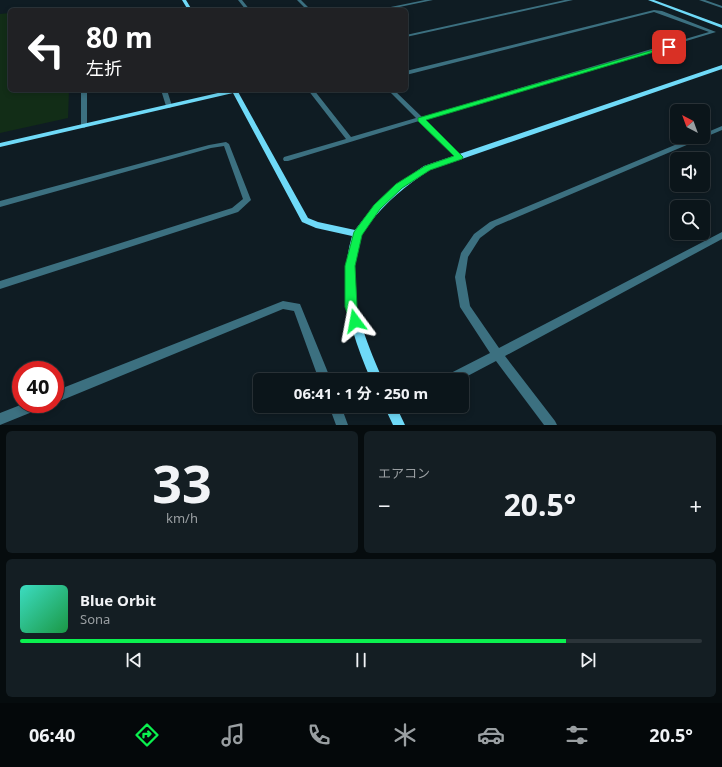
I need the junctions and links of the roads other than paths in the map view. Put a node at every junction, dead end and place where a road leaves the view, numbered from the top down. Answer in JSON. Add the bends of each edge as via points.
{"nodes":[{"id":1,"x":240,"y":0,"type":"edge"},
{"id":2,"x":299,"y":0,"type":"edge"},
{"id":3,"x":431,"y":0,"type":"edge"},
{"id":4,"x":572,"y":0,"type":"edge"},
{"id":5,"x":650,"y":0,"type":"edge"},
{"id":6,"x":702,"y":0,"type":"edge"},
{"id":7,"x":722,"y":7,"type":"edge"},
{"id":8,"x":246,"y":8,"type":"edge"},
{"id":9,"x":307,"y":8,"type":"edge"},
{"id":10,"x":389,"y":8,"type":"edge"},
{"id":11,"x":722,"y":27,"type":"edge"},
{"id":12,"x":408,"y":36,"type":"edge"},
{"id":13,"x":722,"y":67,"type":"edge"},
{"id":14,"x":408,"y":72,"type":"edge"},
{"id":15,"x":84,"y":92,"type":"edge"},
{"id":16,"x":164,"y":92,"type":"edge"},
{"id":17,"x":226,"y":92,"type":"edge"},
{"id":18,"x":235,"y":92,"type":"edge"},
{"id":19,"x":312,"y":92,"type":"edge"},
{"id":20,"x":393,"y":92,"type":"edge"},
{"id":21,"x":168,"y":106,"type":"junction"},
{"id":22,"x":421,"y":120,"type":"junction"},
{"id":23,"x":84,"y":126,"type":"junction"},
{"id":24,"x":722,"y":128,"type":"edge"},
{"id":25,"x":710,"y":133,"type":"edge"},
{"id":26,"x":350,"y":140,"type":"junction"},
{"id":27,"x":683,"y":144,"type":"edge"},
{"id":28,"x":0,"y":145,"type":"edge"},
{"id":29,"x":459,"y":157,"type":"junction"},
{"id":30,"x":286,"y":159,"type":"dead end"},
{"id":31,"x":0,"y":204,"type":"edge"},
{"id":32,"x":358,"y":234,"type":"junction"},
{"id":33,"x":722,"y":234,"type":"edge"},
{"id":34,"x":0,"y":285,"type":"edge"},
{"id":35,"x":497,"y":354,"type":"junction"},
{"id":36,"x":322,"y":373,"type":"edge"},
{"id":37,"x":374,"y":373,"type":"edge"},
{"id":38,"x":462,"y":373,"type":"edge"},
{"id":39,"x":64,"y":393,"type":"edge"},
{"id":40,"x":15,"y":413,"type":"edge"},
{"id":41,"x":338,"y":413,"type":"edge"},
{"id":42,"x":396,"y":413,"type":"edge"},
{"id":43,"x":0,"y":419,"type":"edge"},
{"id":44,"x":342,"y":425,"type":"edge"},
{"id":45,"x":399,"y":425,"type":"edge"},
{"id":46,"x":551,"y":425,"type":"edge"}],
"edges":[{"from":1,"to":8,"type":"street"},
{"from":2,"to":9,"type":"street"},
{"from":3,"to":10,"type":"street"},
{"from":4,"to":12,"type":"street"},
{"from":5,"to":11,"type":"street"},
{"from":6,"to":7,"type":"street"},
{"from":13,"to":29,"type":"street"},
{"from":14,"to":22,"type":"street","via":[[654,11],[714,32]]},
{"from":15,"to":23,"type":"street"},
{"from":16,"to":21,"type":"street"},
{"from":17,"to":21,"type":"street"},
{"from":18,"to":32,"type":"street","via":[[305,220],[316,225]]},
{"from":19,"to":26,"type":"street"},
{"from":20,"to":22,"type":"street"},
{"from":21,"to":23,"type":"street"},
{"from":22,"to":26,"type":"street"},
{"from":22,"to":29,"type":"street"},
{"from":23,"to":28,"type":"street"},
{"from":24,"to":25,"type":"street"},
{"from":26,"to":30,"type":"street"},
{"from":27,"to":35,"type":"street","via":[[493,224],[477,236],[464,256],[460,278],[466,307]]},
{"from":29,"to":32,"type":"street","via":[[428,168],[399,186],[377,207]]},
{"from":31,"to":34,"type":"street","via":[[226,144],[247,200],[235,210]]},
{"from":32,"to":37,"type":"street","via":[[350,266],[351,307]]},
{"from":33,"to":35,"type":"street"},
{"from":35,"to":38,"type":"street"},
{"from":35,"to":46,"type":"street"},
{"from":36,"to":39,"type":"street","via":[[297,307],[283,305]]},
{"from":40,"to":43,"type":"street"},
{"from":41,"to":44,"type":"street"},
{"from":42,"to":45,"type":"street"}]}
